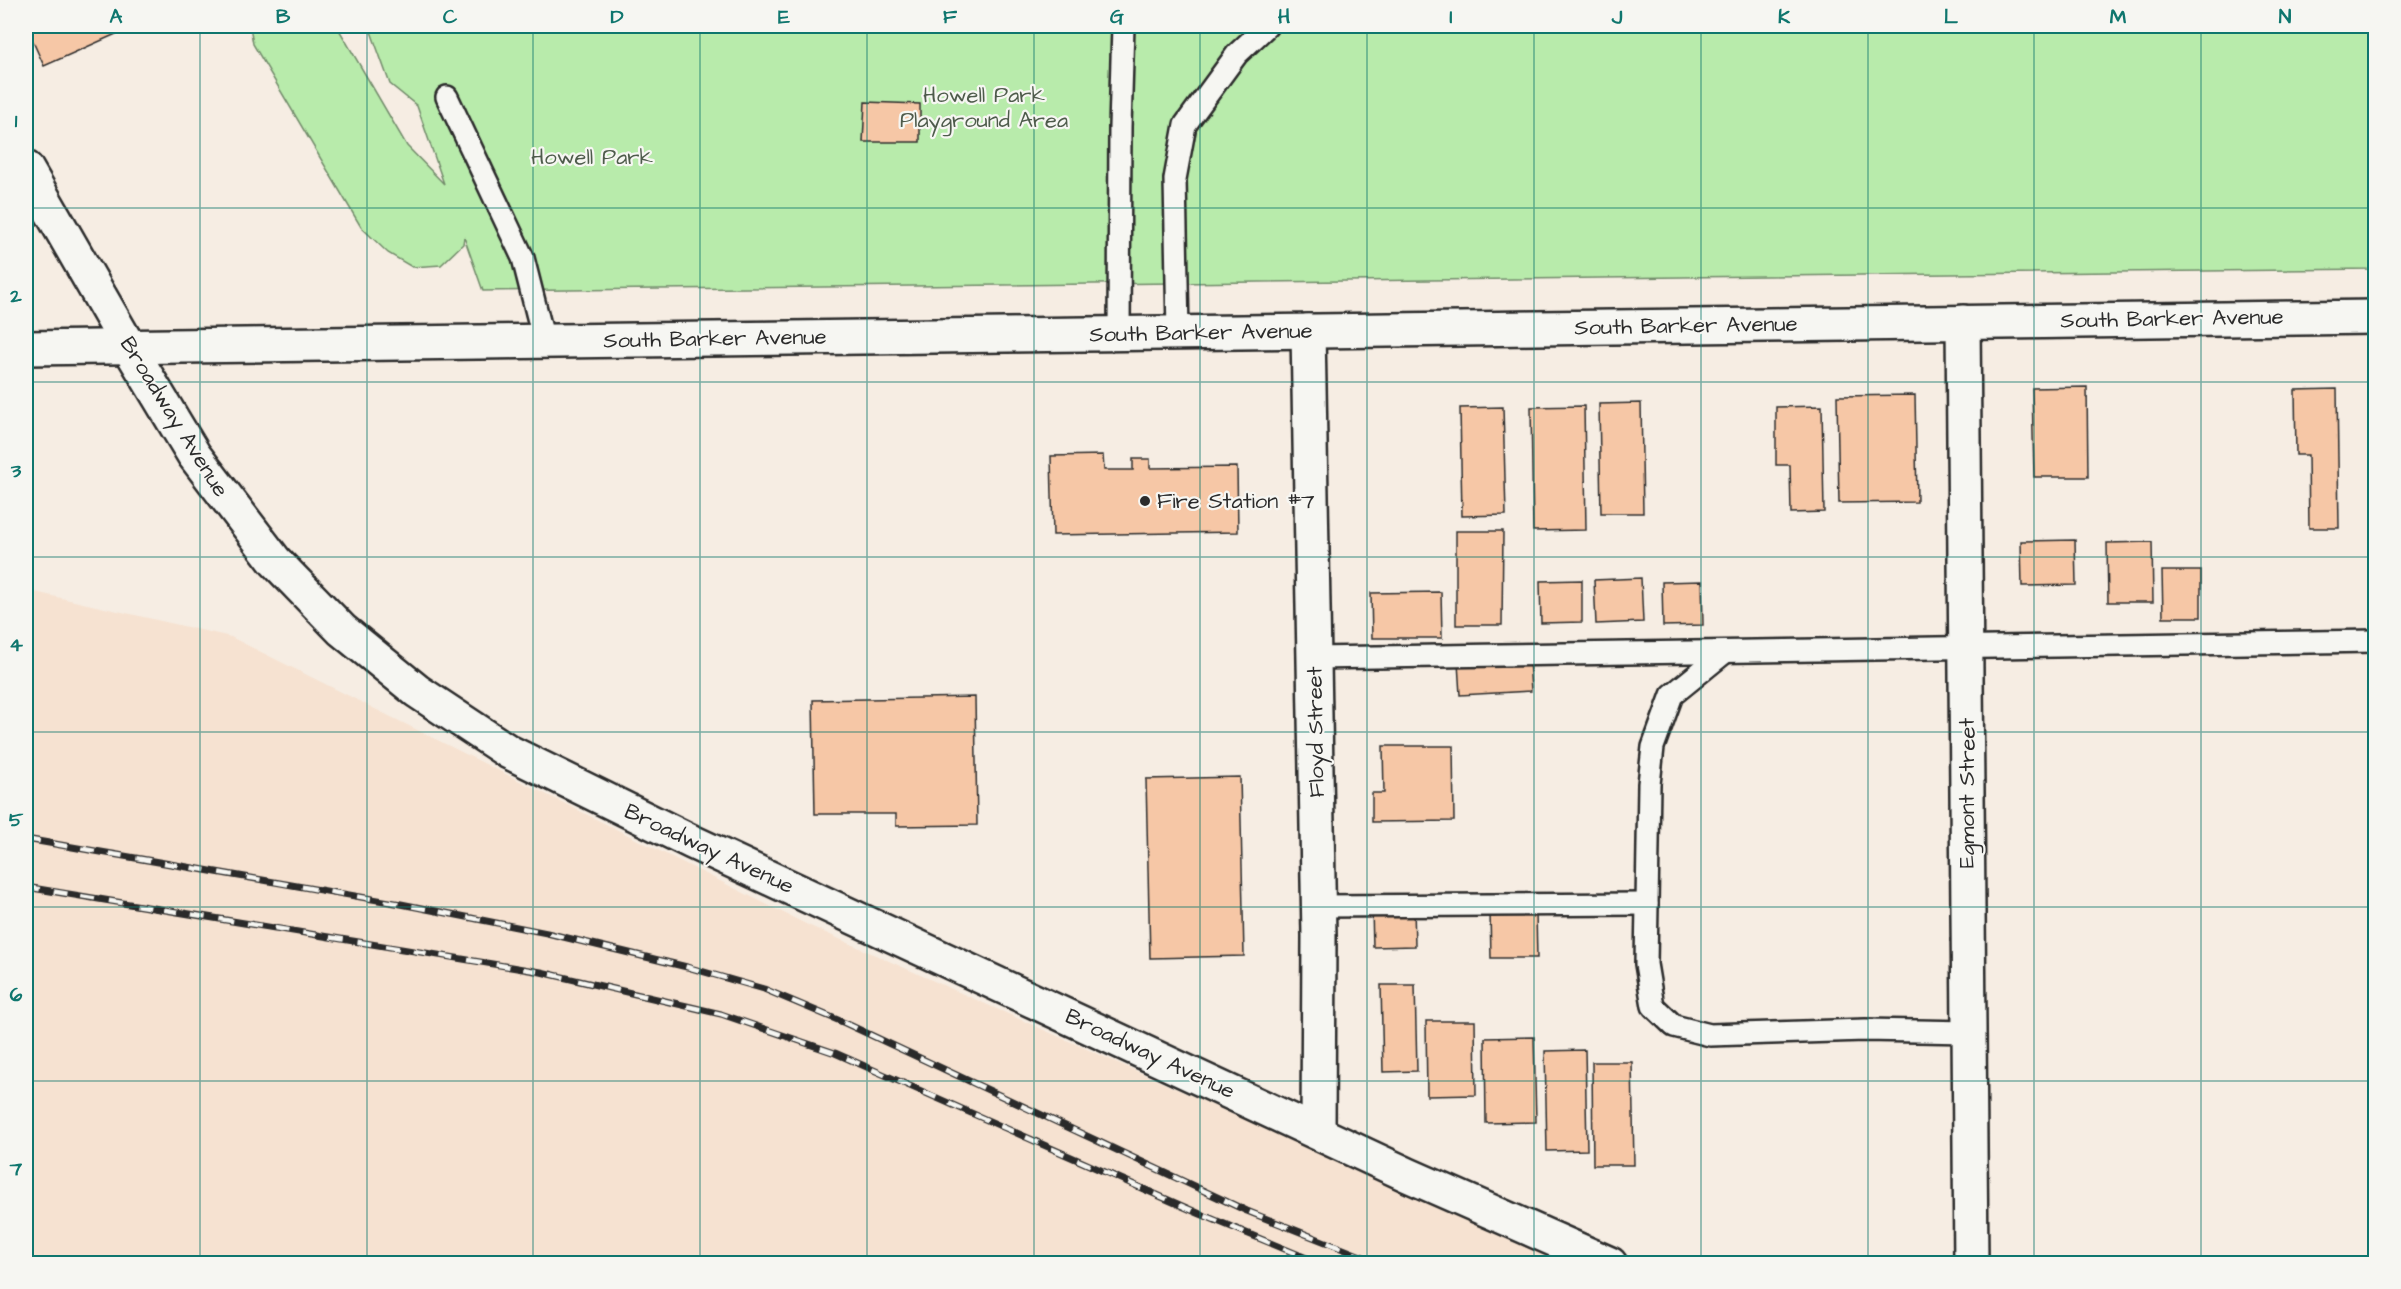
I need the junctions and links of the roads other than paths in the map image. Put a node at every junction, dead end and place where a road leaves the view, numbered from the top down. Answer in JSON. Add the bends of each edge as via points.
{"nodes":[{"id":1,"x":1123,"y":26,"type":"edge"},
{"id":2,"x":1267,"y":26,"type":"edge"},
{"id":3,"x":447,"y":97,"type":"dead end"},
{"id":4,"x":26,"y":168,"type":"edge"},
{"id":5,"x":2376,"y":317,"type":"edge"},
{"id":6,"x":1963,"y":322,"type":"junction"},
{"id":7,"x":1308,"y":331,"type":"junction"},
{"id":8,"x":1178,"y":333,"type":"junction"},
{"id":9,"x":1119,"y":334,"type":"junction"},
{"id":10,"x":544,"y":341,"type":"junction"},
{"id":11,"x":129,"y":347,"type":"junction"},
{"id":12,"x":26,"y":348,"type":"edge"},
{"id":13,"x":2376,"y":642,"type":"edge"},
{"id":14,"x":1966,"y":648,"type":"junction"},
{"id":15,"x":1725,"y":652,"type":"junction"},
{"id":16,"x":1314,"y":658,"type":"junction"},
{"id":17,"x":1647,"y":904,"type":"junction"},
{"id":18,"x":1318,"y":906,"type":"junction"},
{"id":19,"x":1969,"y":1032,"type":"junction"},
{"id":20,"x":1318,"y":1132,"type":"junction"},
{"id":21,"x":1610,"y":1263,"type":"edge"},
{"id":22,"x":1971,"y":1263,"type":"edge"}],
"edges":[{"from":1,"to":9,"type":"lane"},
{"from":2,"to":8,"type":"lane","via":[[1237,54],[1185,125],[1175,179]]},
{"from":3,"to":10,"type":"lane","via":[[523,258]]},
{"from":4,"to":11,"type":"street","name":"Broadway Avenue"},
{"from":5,"to":6,"type":"street","name":"South Barker Avenue"},
{"from":6,"to":7,"type":"street","name":"South Barker Avenue"},
{"from":6,"to":14,"type":"street","name":"Egmont Street"},
{"from":7,"to":8,"type":"street","name":"South Barker Avenue"},
{"from":7,"to":16,"type":"street","name":"Floyd Street"},
{"from":8,"to":9,"type":"street","name":"South Barker Avenue"},
{"from":9,"to":10,"type":"street","name":"South Barker Avenue"},
{"from":10,"to":11,"type":"street","name":"South Barker Avenue"},
{"from":11,"to":12,"type":"street","name":"South Barker Avenue"},
{"from":11,"to":20,"type":"street","name":"Broadway Avenue","via":[[194,455],[275,561],[342,630],[417,691],[490,740],[692,842]]},
{"from":13,"to":14,"type":"lane"},
{"from":14,"to":15,"type":"lane"},
{"from":14,"to":19,"type":"street","name":"Egmont Street"},
{"from":15,"to":16,"type":"lane"},
{"from":15,"to":17,"type":"lane","via":[[1672,695],[1653,747]]},
{"from":16,"to":18,"type":"street","name":"Floyd Street"},
{"from":17,"to":18,"type":"lane"},
{"from":17,"to":19,"type":"lane","via":[[1646,964],[1653,1006],[1674,1026],[1710,1035],[1865,1030]]},
{"from":18,"to":20,"type":"street","name":"Floyd Street"},
{"from":19,"to":22,"type":"street","name":"Egmont Street"},
{"from":20,"to":21,"type":"street","name":"Broadway Avenue"}]}
